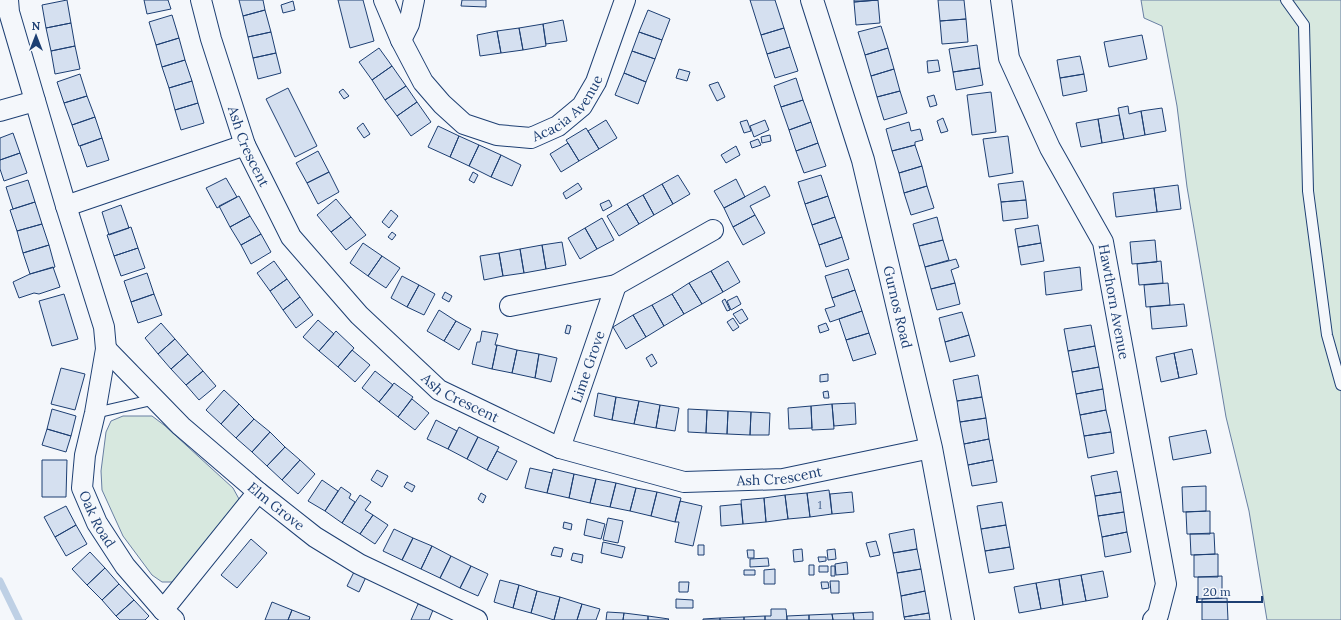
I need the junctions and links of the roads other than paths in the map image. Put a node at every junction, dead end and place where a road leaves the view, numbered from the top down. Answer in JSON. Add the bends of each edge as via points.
{"nodes":[{"id":1,"x":8,"y":0,"type":"edge"},
{"id":2,"x":201,"y":0,"type":"edge"},
{"id":3,"x":384,"y":0,"type":"edge"},
{"id":4,"x":414,"y":0,"type":"edge"},
{"id":5,"x":625,"y":0,"type":"edge"},
{"id":6,"x":812,"y":0,"type":"edge"},
{"id":7,"x":1001,"y":0,"type":"edge"},
{"id":8,"x":1286,"y":0,"type":"edge"},
{"id":9,"x":401,"y":40,"type":"junction"},
{"id":10,"x":35,"y":101,"type":"junction"},
{"id":11,"x":0,"y":111,"type":"edge"},
{"id":12,"x":245,"y":145,"type":"junction"},
{"id":13,"x":66,"y":206,"type":"junction"},
{"id":14,"x":713,"y":230,"type":"dead end"},
{"id":15,"x":616,"y":285,"type":"junction"},
{"id":16,"x":510,"y":306,"type":"dead end"},
{"id":17,"x":106,"y":349,"type":"junction"},
{"id":18,"x":1341,"y":384,"type":"edge"},
{"id":19,"x":156,"y":399,"type":"junction"},
{"id":20,"x":95,"y":413,"type":"junction"},
{"id":21,"x":560,"y":448,"type":"junction"},
{"id":22,"x":931,"y":448,"type":"junction"},
{"id":23,"x":258,"y":492,"type":"junction"},
{"id":24,"x":168,"y":615,"type":"edge"},
{"id":25,"x":477,"y":620,"type":"edge"},
{"id":26,"x":963,"y":620,"type":"edge"},
{"id":27,"x":1153,"y":620,"type":"edge"}],
"edges":[{"from":1,"to":10,"type":"street","name":"Oak Road","via":[[9,12]]},
{"from":2,"to":12,"type":"street","name":"Ash Crescent"},
{"from":3,"to":9,"type":"street","name":"Acacia Avenue"},
{"from":4,"to":9,"type":"street","via":[[410,24]]},
{"from":5,"to":9,"type":"street","name":"Acacia Avenue","via":[[596,82],[582,106],[558,126],[531,138],[497,135],[464,124],[423,82]]},
{"from":6,"to":22,"type":"street","name":"Gurnos Road","via":[[863,160]]},
{"from":7,"to":27,"type":"street","name":"Hawthorn Avenue","via":[[1009,58],[1050,148],[1103,242],[1166,584],[1158,614]]},
{"from":8,"to":18,"type":"lane","via":[[1304,25],[1308,191],[1327,335]]},
{"from":10,"to":11,"type":"street"},
{"from":10,"to":13,"type":"street","name":"Oak Road"},
{"from":12,"to":13,"type":"street"},
{"from":12,"to":21,"type":"street","name":"Ash Crescent","via":[[291,237],[359,315],[439,390]]},
{"from":13,"to":17,"type":"street","name":"Oak Road","via":[[104,327]]},
{"from":14,"to":15,"type":"street"},
{"from":15,"to":16,"type":"street"},
{"from":15,"to":21,"type":"street","name":"Lime Grove"},
{"from":17,"to":19,"type":"street","name":"Elm Grove"},
{"from":17,"to":20,"type":"street","name":"Oak Road"},
{"from":19,"to":20,"type":"lane"},
{"from":19,"to":23,"type":"street","name":"Elm Grove","via":[[181,426]]},
{"from":20,"to":24,"type":"street","name":"Oak Road","via":[[85,455],[82,488],[97,523],[125,566]]},
{"from":21,"to":22,"type":"street","name":"Ash Crescent","via":[[684,482],[783,479]]},
{"from":22,"to":26,"type":"street","name":"Gurnos Road"},
{"from":23,"to":24,"type":"street"},
{"from":23,"to":25,"type":"street","name":"Elm Grove","via":[[315,537],[359,564]]}]}
